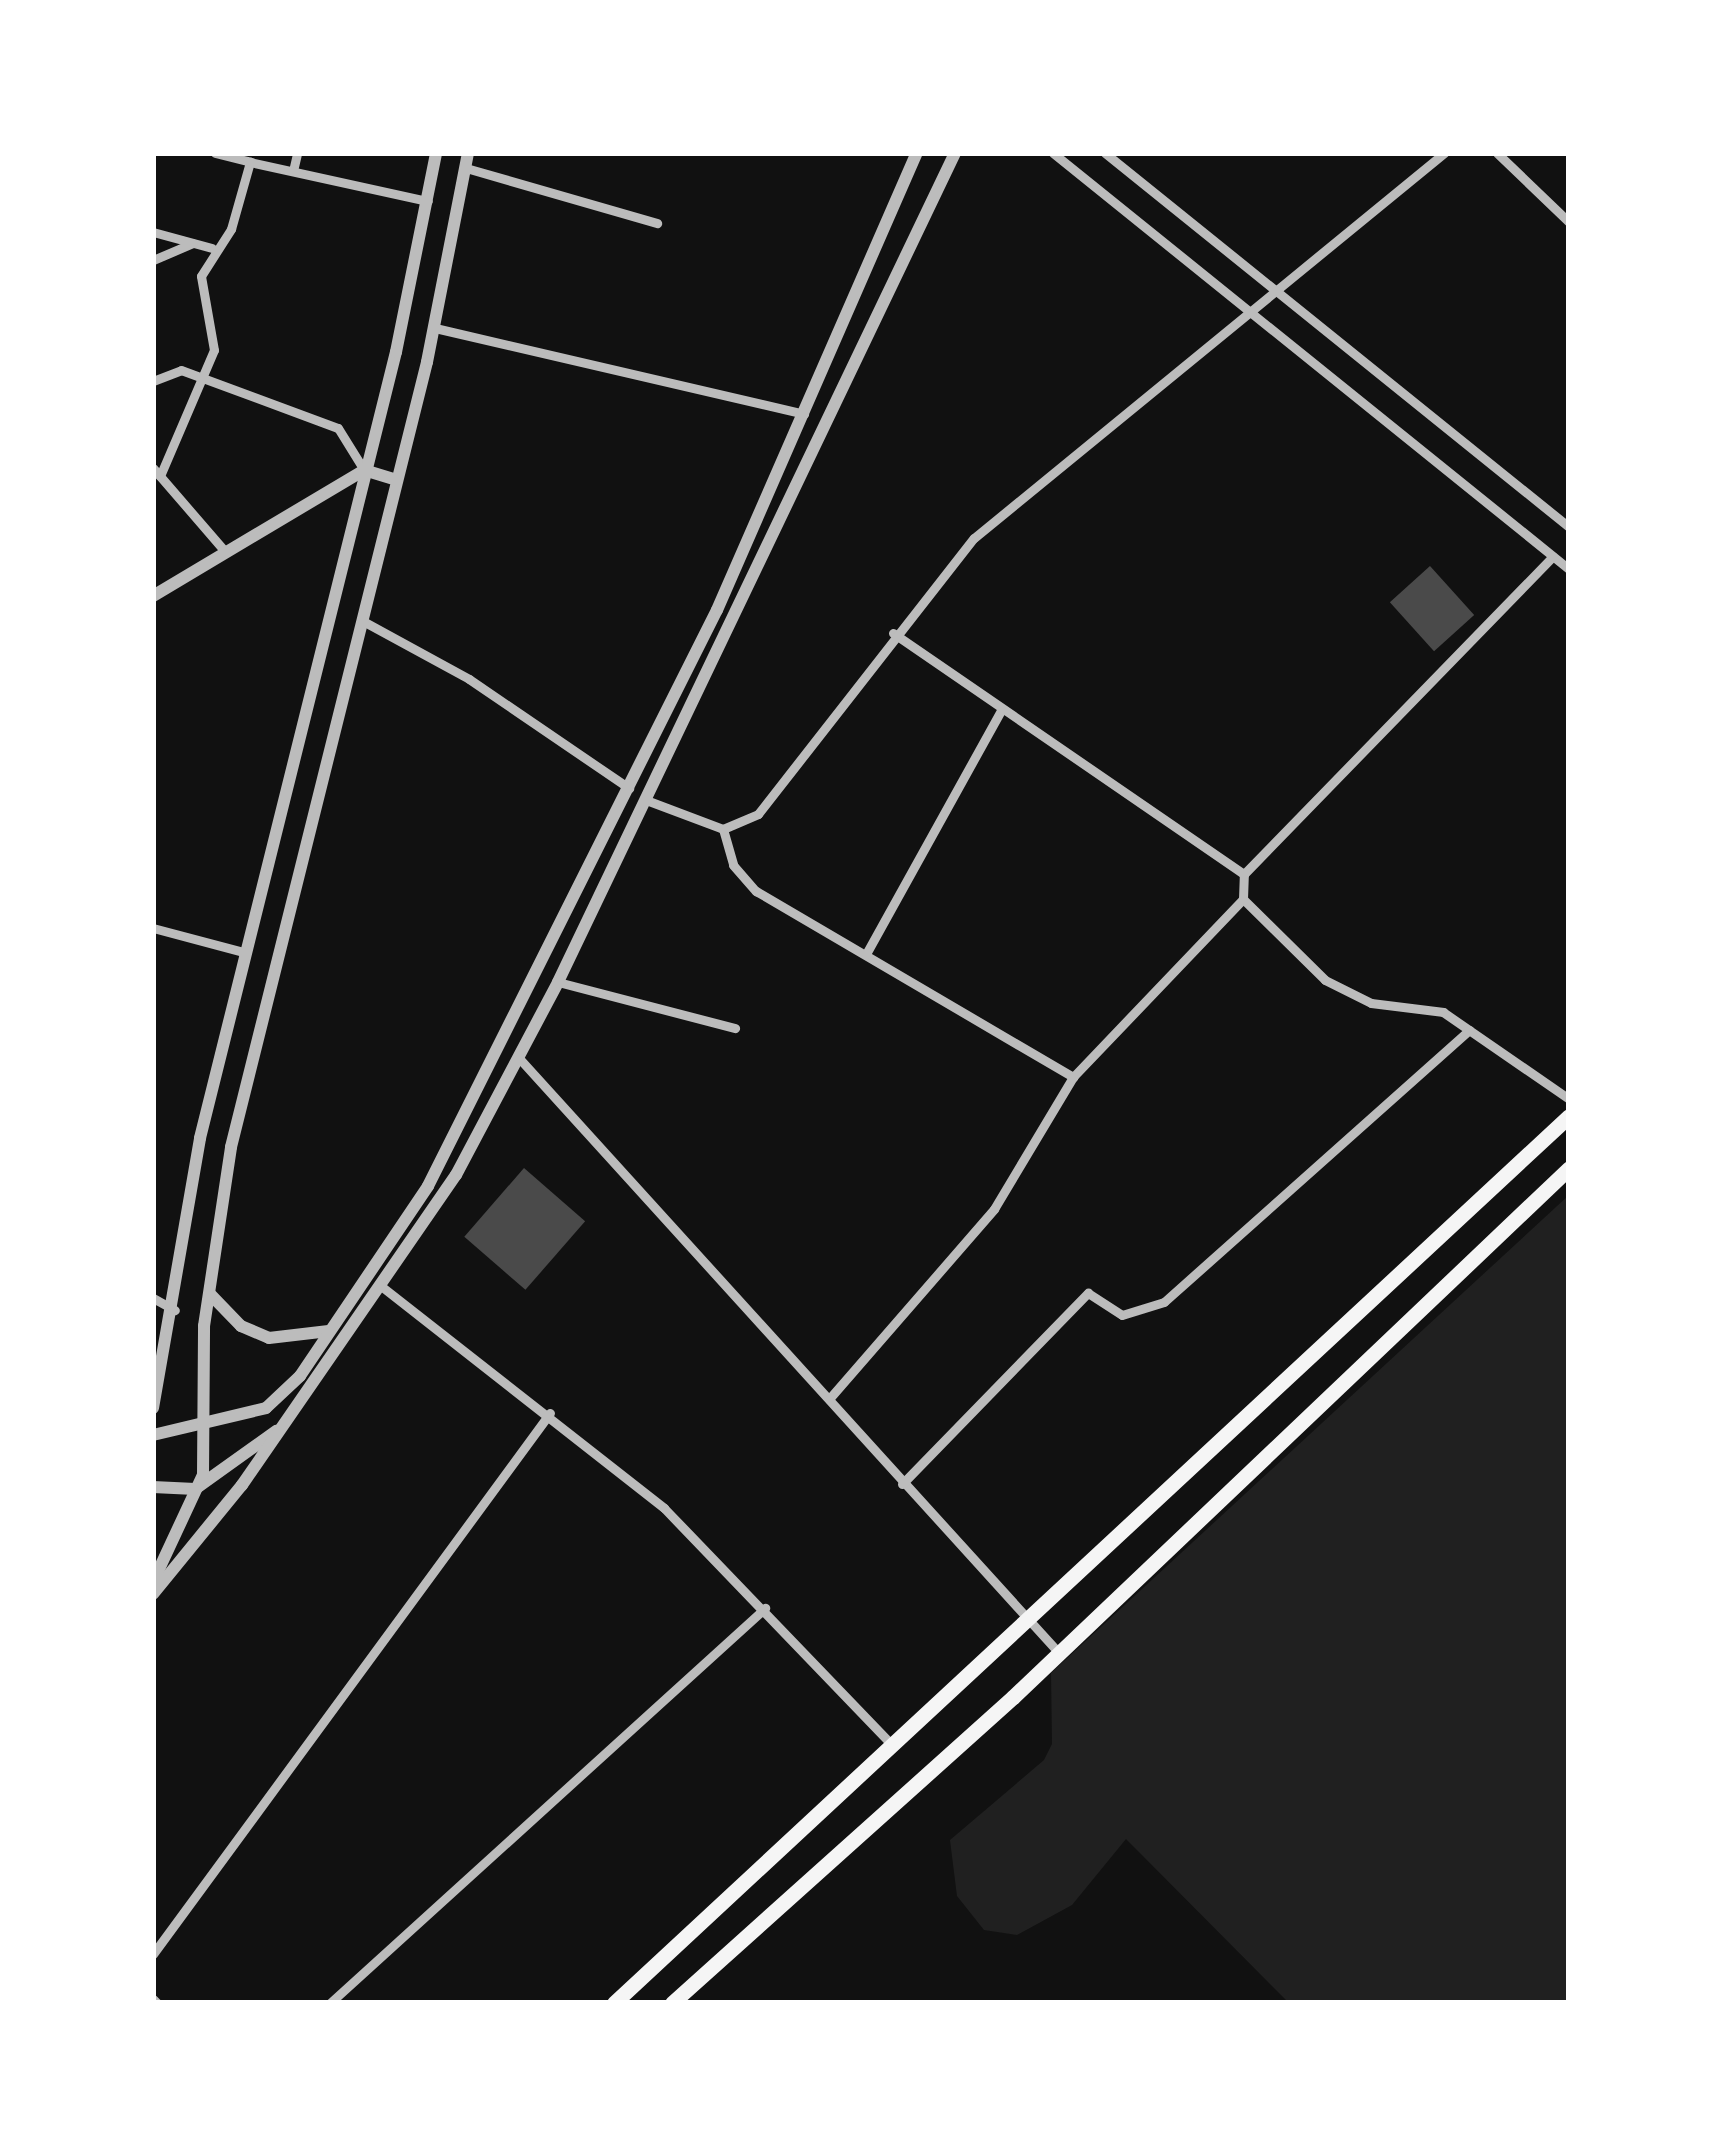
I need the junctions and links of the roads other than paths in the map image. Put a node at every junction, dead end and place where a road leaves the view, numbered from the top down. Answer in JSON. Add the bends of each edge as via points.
{"nodes":[{"id":1,"x":215,"y":153,"type":"edge"},
{"id":2,"x":297,"y":153,"type":"edge"},
{"id":3,"x":436,"y":153,"type":"edge"},
{"id":4,"x":917,"y":153,"type":"edge"},
{"id":5,"x":955,"y":153,"type":"edge"},
{"id":6,"x":1053,"y":153,"type":"edge"},
{"id":7,"x":1105,"y":153,"type":"edge"},
{"id":8,"x":1444,"y":153,"type":"edge"},
{"id":9,"x":1497,"y":153,"type":"edge"},
{"id":10,"x":467,"y":160,"type":"edge"},
{"id":11,"x":250,"y":162,"type":"junction"},
{"id":12,"x":293,"y":171,"type":"junction"},
{"id":13,"x":428,"y":201,"type":"junction"},
{"id":14,"x":1569,"y":222,"type":"edge"},
{"id":15,"x":657,"y":224,"type":"dead end"},
{"id":16,"x":153,"y":232,"type":"edge"},
{"id":17,"x":193,"y":243,"type":"junction"},
{"id":18,"x":212,"y":248,"type":"junction"},
{"id":19,"x":153,"y":260,"type":"edge"},
{"id":20,"x":1278,"y":290,"type":"junction"},
{"id":21,"x":1253,"y":310,"type":"junction"},
{"id":22,"x":435,"y":328,"type":"junction"},
{"id":23,"x":202,"y":378,"type":"junction"},
{"id":24,"x":153,"y":381,"type":"edge"},
{"id":25,"x":806,"y":415,"type":"junction"},
{"id":26,"x":365,"y":470,"type":"junction"},
{"id":27,"x":157,"y":472,"type":"edge"},
{"id":28,"x":393,"y":478,"type":"junction"},
{"id":29,"x":1569,"y":527,"type":"edge"},
{"id":30,"x":223,"y":549,"type":"junction"},
{"id":31,"x":1553,"y":556,"type":"junction"},
{"id":32,"x":1569,"y":569,"type":"edge"},
{"id":33,"x":153,"y":596,"type":"edge"},
{"id":34,"x":361,"y":620,"type":"junction"},
{"id":35,"x":893,"y":633,"type":"junction"},
{"id":36,"x":1001,"y":710,"type":"junction"},
{"id":37,"x":629,"y":788,"type":"junction"},
{"id":38,"x":646,"y":800,"type":"junction"},
{"id":39,"x":723,"y":829,"type":"junction"},
{"id":40,"x":1244,"y":874,"type":"junction"},
{"id":41,"x":1243,"y":899,"type":"junction"},
{"id":42,"x":153,"y":928,"type":"edge"},
{"id":43,"x":243,"y":952,"type":"junction"},
{"id":44,"x":866,"y":954,"type":"junction"},
{"id":45,"x":539,"y":976,"type":"junction"},
{"id":46,"x":558,"y":982,"type":"junction"},
{"id":47,"x":735,"y":1028,"type":"dead end"},
{"id":48,"x":1469,"y":1030,"type":"junction"},
{"id":49,"x":518,"y":1057,"type":"junction"},
{"id":50,"x":1073,"y":1076,"type":"junction"},
{"id":51,"x":1569,"y":1099,"type":"edge"},
{"id":52,"x":1569,"y":1116,"type":"edge"},
{"id":53,"x":1569,"y":1168,"type":"edge"},
{"id":54,"x":381,"y":1286,"type":"junction"},
{"id":55,"x":210,"y":1294,"type":"junction"},
{"id":56,"x":153,"y":1298,"type":"edge"},
{"id":57,"x":176,"y":1310,"type":"junction"},
{"id":58,"x":330,"y":1331,"type":"junction"},
{"id":59,"x":829,"y":1399,"type":"junction"},
{"id":60,"x":153,"y":1408,"type":"edge"},
{"id":61,"x":550,"y":1413,"type":"junction"},
{"id":62,"x":286,"y":1424,"type":"junction"},
{"id":63,"x":201,"y":1426,"type":"junction"},
{"id":64,"x":153,"y":1435,"type":"edge"},
{"id":65,"x":902,"y":1484,"type":"junction"},
{"id":66,"x":153,"y":1487,"type":"edge"},
{"id":67,"x":195,"y":1489,"type":"junction"},
{"id":68,"x":153,"y":1582,"type":"edge"},
{"id":69,"x":153,"y":1594,"type":"edge"},
{"id":70,"x":765,"y":1608,"type":"junction"},
{"id":71,"x":1025,"y":1616,"type":"junction"},
{"id":72,"x":1059,"y":1653,"type":"junction"},
{"id":73,"x":890,"y":1743,"type":"junction"},
{"id":74,"x":153,"y":1954,"type":"edge"},
{"id":75,"x":330,"y":2003,"type":"edge"},
{"id":76,"x":614,"y":2003,"type":"edge"},
{"id":77,"x":672,"y":2003,"type":"edge"}],
"edges":[{"from":1,"to":11,"type":"street"},
{"from":2,"to":12,"type":"street"},
{"from":3,"to":13,"type":"street"},
{"from":4,"to":25,"type":"street"},
{"from":5,"to":38,"type":"street"},
{"from":6,"to":21,"type":"street"},
{"from":7,"to":20,"type":"street"},
{"from":8,"to":20,"type":"street"},
{"from":9,"to":14,"type":"street"},
{"from":10,"to":15,"type":"street"},
{"from":10,"to":22,"type":"street"},
{"from":11,"to":12,"type":"street"},
{"from":11,"to":18,"type":"street","via":[[231,229]]},
{"from":12,"to":13,"type":"street"},
{"from":13,"to":26,"type":"street"},
{"from":16,"to":17,"type":"street"},
{"from":17,"to":18,"type":"street"},
{"from":17,"to":19,"type":"street"},
{"from":18,"to":23,"type":"street","via":[[200,288],[216,342]]},
{"from":20,"to":21,"type":"street"},
{"from":20,"to":29,"type":"street"},
{"from":21,"to":31,"type":"street"},
{"from":21,"to":35,"type":"street","via":[[1000,514]]},
{"from":22,"to":25,"type":"street"},
{"from":22,"to":28,"type":"street"},
{"from":23,"to":24,"type":"street","via":[[181,370]]},
{"from":23,"to":26,"type":"street","via":[[338,428]]},
{"from":23,"to":27,"type":"street"},
{"from":25,"to":37,"type":"street"},
{"from":26,"to":28,"type":"street"},
{"from":26,"to":30,"type":"street"},
{"from":26,"to":43,"type":"street"},
{"from":27,"to":30,"type":"street"},
{"from":28,"to":34,"type":"street"},
{"from":30,"to":33,"type":"street"},
{"from":31,"to":32,"type":"street"},
{"from":31,"to":40,"type":"street"},
{"from":34,"to":37,"type":"street","via":[[469,679]]},
{"from":34,"to":55,"type":"street","via":[[231,1147]]},
{"from":35,"to":36,"type":"street"},
{"from":35,"to":39,"type":"street","via":[[772,800]]},
{"from":36,"to":40,"type":"street"},
{"from":36,"to":44,"type":"street"},
{"from":37,"to":38,"type":"street"},
{"from":37,"to":45,"type":"street"},
{"from":38,"to":39,"type":"street"},
{"from":38,"to":46,"type":"street"},
{"from":39,"to":44,"type":"street","via":[[747,884]]},
{"from":40,"to":41,"type":"street"},
{"from":41,"to":48,"type":"street","via":[[1325,980],[1371,1003],[1443,1012]]},
{"from":41,"to":50,"type":"street"},
{"from":42,"to":43,"type":"street"},
{"from":43,"to":57,"type":"street","via":[[200,1138]]},
{"from":44,"to":50,"type":"street"},
{"from":45,"to":46,"type":"street"},
{"from":45,"to":58,"type":"street","via":[[449,1149]]},
{"from":46,"to":47,"type":"street"},
{"from":46,"to":49,"type":"street"},
{"from":48,"to":51,"type":"street"},
{"from":48,"to":65,"type":"street","via":[[1164,1302],[1122,1315],[1088,1293]]},
{"from":49,"to":54,"type":"street","via":[[456,1175]]},
{"from":49,"to":59,"type":"street"},
{"from":50,"to":59,"type":"street","via":[[994,1209]]},
{"from":52,"to":71,"type":"main road"},
{"from":53,"to":72,"type":"main road"},
{"from":54,"to":61,"type":"street"},
{"from":54,"to":62,"type":"street"},
{"from":55,"to":58,"type":"street","via":[[254,1334],[285,1340]]},
{"from":55,"to":63,"type":"street"},
{"from":56,"to":57,"type":"street"},
{"from":57,"to":60,"type":"street"},
{"from":58,"to":63,"type":"street","via":[[266,1408]]},
{"from":59,"to":65,"type":"street"},
{"from":61,"to":70,"type":"street","via":[[664,1508]]},
{"from":61,"to":74,"type":"street"},
{"from":62,"to":67,"type":"street"},
{"from":62,"to":69,"type":"street"},
{"from":63,"to":64,"type":"street"},
{"from":63,"to":67,"type":"street"},
{"from":65,"to":71,"type":"street"},
{"from":66,"to":67,"type":"street"},
{"from":67,"to":68,"type":"street"},
{"from":70,"to":73,"type":"street"},
{"from":70,"to":75,"type":"street"},
{"from":71,"to":72,"type":"street"},
{"from":71,"to":73,"type":"main road"},
{"from":72,"to":77,"type":"main road"},
{"from":73,"to":76,"type":"main road"}]}
